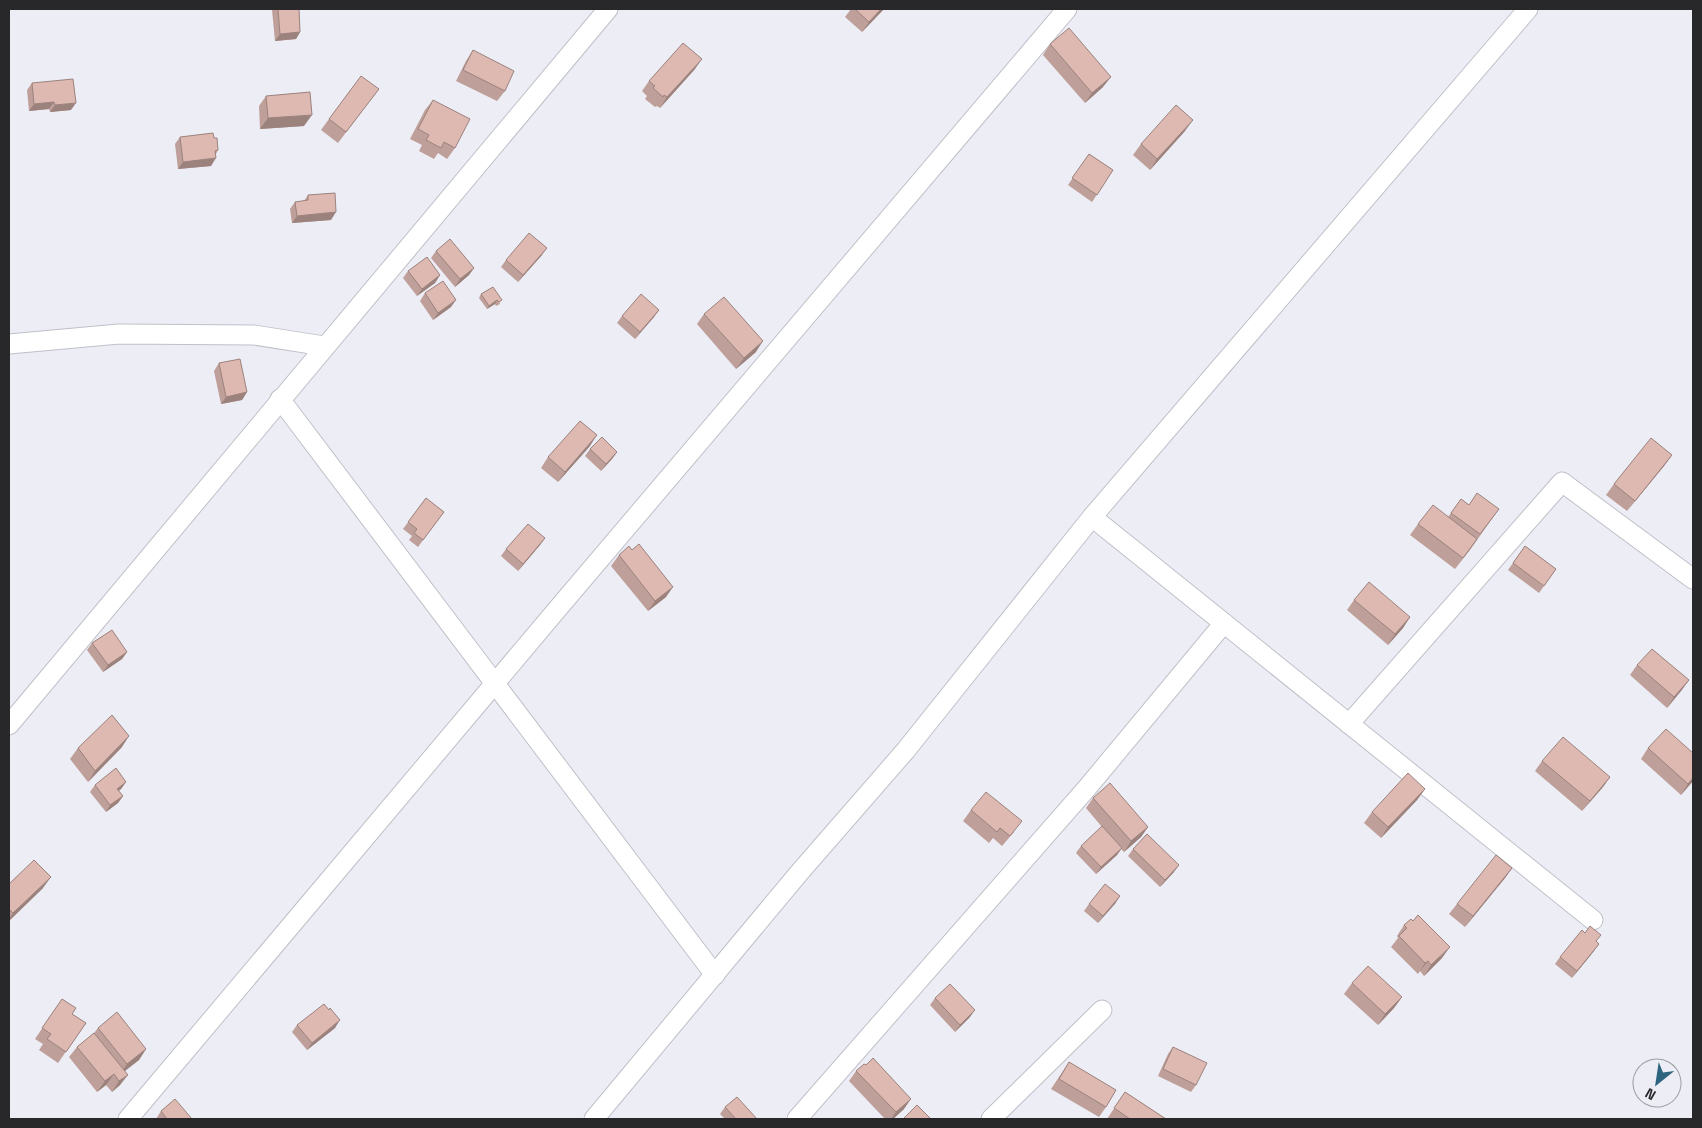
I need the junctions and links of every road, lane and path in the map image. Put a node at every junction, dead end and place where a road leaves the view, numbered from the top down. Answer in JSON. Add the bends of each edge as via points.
{"nodes":[{"id":1,"x":608,"y":9,"type":"edge"},
{"id":2,"x":1067,"y":9,"type":"edge"},
{"id":3,"x":1528,"y":9,"type":"edge"},
{"id":4,"x":9,"y":344,"type":"edge"},
{"id":5,"x":324,"y":346,"type":"junction"},
{"id":6,"x":280,"y":399,"type":"junction"},
{"id":7,"x":1092,"y":517,"type":"junction"},
{"id":8,"x":1693,"y":579,"type":"edge"},
{"id":9,"x":1224,"y":623,"type":"junction"},
{"id":10,"x":495,"y":683,"type":"junction"},
{"id":11,"x":1349,"y":724,"type":"junction"},
{"id":12,"x":9,"y":725,"type":"edge"},
{"id":13,"x":1593,"y":920,"type":"dead end"},
{"id":14,"x":715,"y":976,"type":"junction"},
{"id":15,"x":1102,"y":1010,"type":"dead end"},
{"id":16,"x":128,"y":1119,"type":"edge"},
{"id":17,"x":594,"y":1119,"type":"edge"},
{"id":18,"x":797,"y":1119,"type":"edge"},
{"id":19,"x":992,"y":1119,"type":"edge"}],
"edges":[{"from":1,"to":5,"type":"street"},
{"from":2,"to":10,"type":"street"},
{"from":3,"to":7,"type":"street"},
{"from":4,"to":5,"type":"street","via":[[129,334],[254,335]]},
{"from":5,"to":6,"type":"street"},
{"from":6,"to":10,"type":"street"},
{"from":6,"to":12,"type":"street"},
{"from":7,"to":9,"type":"street"},
{"from":7,"to":14,"type":"street","via":[[906,750]]},
{"from":8,"to":11,"type":"street","via":[[1562,482]]},
{"from":9,"to":11,"type":"street"},
{"from":9,"to":18,"type":"street","via":[[1087,788]]},
{"from":10,"to":14,"type":"street"},
{"from":10,"to":16,"type":"street"},
{"from":11,"to":13,"type":"street"},
{"from":14,"to":17,"type":"street"},
{"from":15,"to":19,"type":"street"}]}
